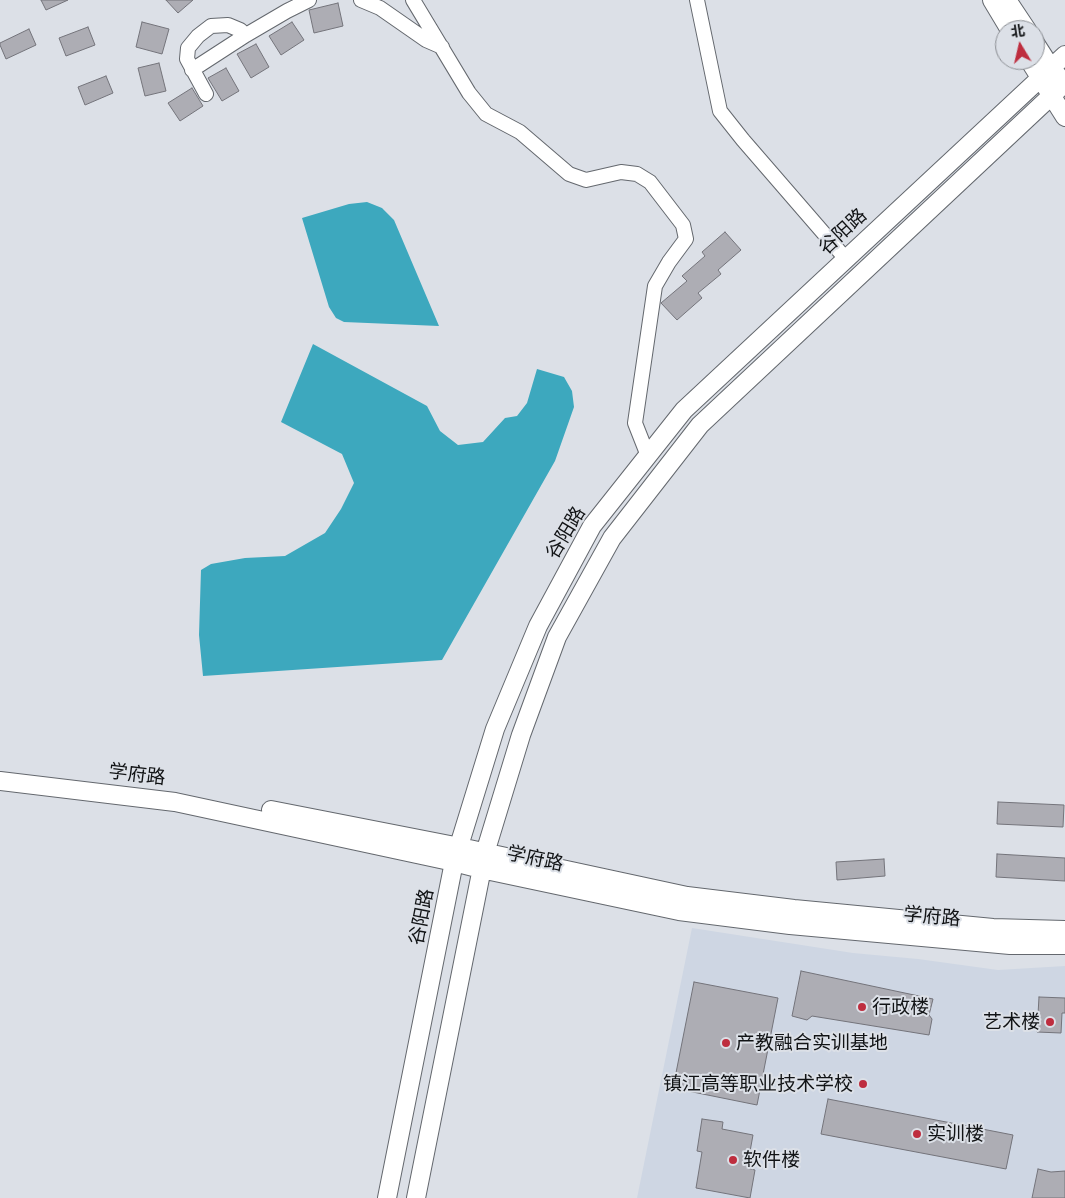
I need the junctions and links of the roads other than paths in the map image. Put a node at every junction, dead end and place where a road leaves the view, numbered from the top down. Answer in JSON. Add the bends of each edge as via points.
{"nodes":[{"id":1,"x":309,"y":0,"type":"edge"},
{"id":2,"x":361,"y":0,"type":"edge"},
{"id":3,"x":413,"y":0,"type":"edge"},
{"id":4,"x":696,"y":0,"type":"edge"},
{"id":5,"x":992,"y":0,"type":"edge"},
{"id":6,"x":1007,"y":0,"type":"edge"},
{"id":7,"x":1004,"y":20,"type":"edge"},
{"id":8,"x":1020,"y":20,"type":"edge"},
{"id":9,"x":246,"y":35,"type":"junction"},
{"id":10,"x":442,"y":47,"type":"junction"},
{"id":11,"x":1065,"y":56,"type":"edge"},
{"id":12,"x":192,"y":70,"type":"junction"},
{"id":13,"x":1042,"y":70,"type":"edge"},
{"id":14,"x":1045,"y":70,"type":"edge"},
{"id":15,"x":1046,"y":73,"type":"junction"},
{"id":16,"x":1062,"y":87,"type":"edge"},
{"id":17,"x":206,"y":94,"type":"dead end"},
{"id":18,"x":1065,"y":117,"type":"edge"},
{"id":19,"x":846,"y":259,"type":"junction"},
{"id":20,"x":648,"y":456,"type":"junction"},
{"id":21,"x":0,"y":770,"type":"edge"},
{"id":22,"x":0,"y":781,"type":"edge"},
{"id":23,"x":457,"y":854,"type":"junction"},
{"id":24,"x":483,"y":861,"type":"junction"},
{"id":25,"x":1065,"y":930,"type":"edge"},
{"id":26,"x":1065,"y":945,"type":"edge"},
{"id":27,"x":387,"y":1198,"type":"edge"},
{"id":28,"x":416,"y":1198,"type":"edge"}],
"edges":[{"from":1,"to":9,"type":"lane"},
{"from":2,"to":10,"type":"lane","via":[[380,8],[426,40]]},
{"from":3,"to":10,"type":"lane"},
{"from":4,"to":19,"type":"lane","via":[[720,111]]},
{"from":5,"to":7,"type":"main road"},
{"from":6,"to":8,"type":"main road"},
{"from":9,"to":12,"type":"lane"},
{"from":9,"to":12,"type":"lane","via":[[228,25],[211,26],[188,48],[187,60]]},
{"from":10,"to":20,"type":"lane","via":[[469,93],[486,114],[520,132],[568,174],[586,180],[621,172],[637,174],[650,182],[684,225],[686,239],[655,286],[635,423]]},
{"from":11,"to":15,"type":"main road","name":"谷阳路"},
{"from":12,"to":17,"type":"lane"},
{"from":13,"to":15,"type":"main road"},
{"from":14,"to":15,"type":"main road"},
{"from":15,"to":16,"type":"main road"},
{"from":15,"to":19,"type":"main road","name":"谷阳路"},
{"from":16,"to":18,"type":"main road"},
{"from":16,"to":24,"type":"main road","via":[[700,425],[612,538],[557,637],[521,735]]},
{"from":19,"to":20,"type":"main road","name":"谷阳路","via":[[684,410]]},
{"from":20,"to":23,"type":"main road","name":"谷阳路","via":[[592,526],[538,626],[495,729]]},
{"from":21,"to":23,"type":"main road","name":"学府路","via":[[173,792]]},
{"from":22,"to":23,"type":"main road","name":"学府路","via":[[175,802]]},
{"from":23,"to":24,"type":"main road","name":"学府路"},
{"from":23,"to":27,"type":"main road","name":"谷阳路"},
{"from":24,"to":25,"type":"main road","name":"学府路","via":[[687,896],[794,909],[993,928]]},
{"from":24,"to":26,"type":"main road","name":"学府路","via":[[688,912],[790,926],[1010,945]]},
{"from":24,"to":28,"type":"main road"}]}
